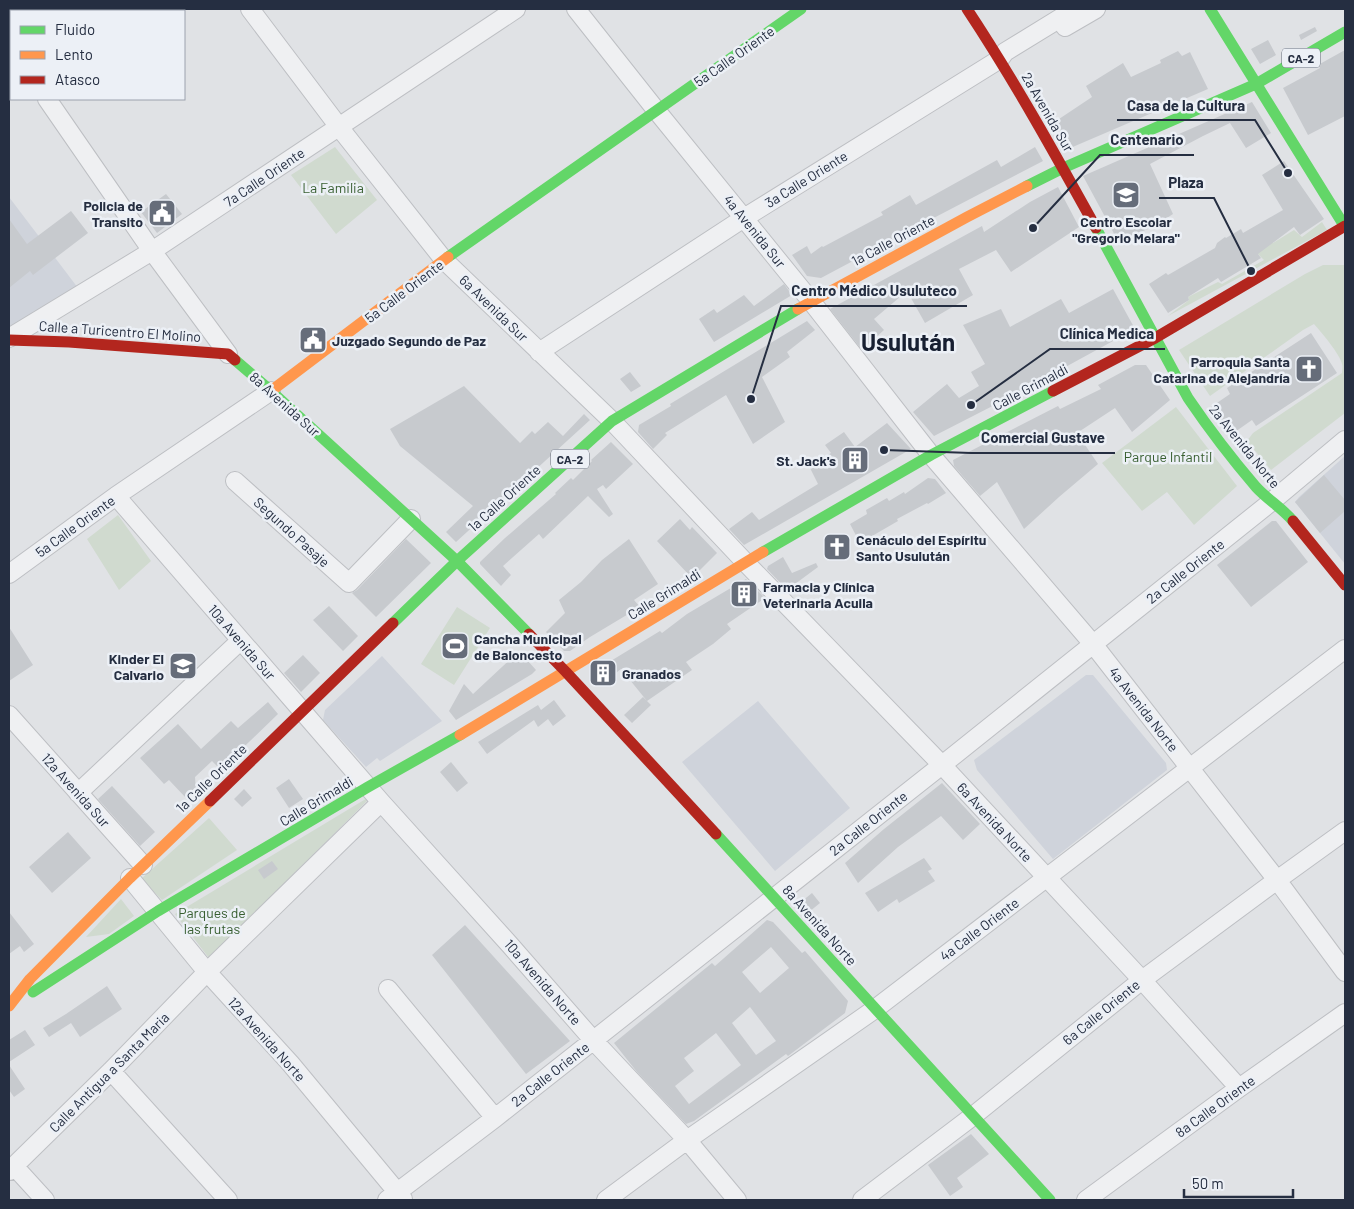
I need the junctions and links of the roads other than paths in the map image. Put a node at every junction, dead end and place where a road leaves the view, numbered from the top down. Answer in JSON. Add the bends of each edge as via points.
{"nodes":[{"id":1,"x":250,"y":9,"type":"edge"},
{"id":2,"x":516,"y":9,"type":"edge"},
{"id":3,"x":576,"y":9,"type":"edge"},
{"id":4,"x":801,"y":9,"type":"edge"},
{"id":5,"x":967,"y":9,"type":"edge"},
{"id":6,"x":1074,"y":9,"type":"edge"},
{"id":7,"x":1096,"y":9,"type":"edge"},
{"id":8,"x":1210,"y":9,"type":"edge"},
{"id":9,"x":1345,"y":32,"type":"edge"},
{"id":10,"x":1000,"y":58,"type":"junction"},
{"id":11,"x":1256,"y":84,"type":"junction"},
{"id":12,"x":48,"y":100,"type":"edge"},
{"id":13,"x":656,"y":110,"type":"junction"},
{"id":14,"x":339,"y":127,"type":"junction"},
{"id":15,"x":1063,"y":168,"type":"junction"},
{"id":16,"x":744,"y":218,"type":"junction"},
{"id":17,"x":1345,"y":227,"type":"edge"},
{"id":18,"x":152,"y":251,"type":"junction"},
{"id":19,"x":444,"y":260,"type":"junction"},
{"id":20,"x":811,"y":301,"type":"junction"},
{"id":21,"x":1155,"y":338,"type":"junction"},
{"id":22,"x":9,"y":339,"type":"edge"},
{"id":23,"x":539,"y":352,"type":"junction"},
{"id":24,"x":228,"y":354,"type":"junction"},
{"id":25,"x":271,"y":391,"type":"junction"},
{"id":26,"x":612,"y":421,"type":"junction"},
{"id":27,"x":1345,"y":440,"type":"edge"},
{"id":28,"x":932,"y":455,"type":"junction"},
{"id":29,"x":235,"y":481,"type":"dead end"},
{"id":30,"x":116,"y":496,"type":"junction"},
{"id":31,"x":1272,"y":502,"type":"junction"},
{"id":32,"x":411,"y":519,"type":"junction"},
{"id":33,"x":456,"y":561,"type":"junction"},
{"id":34,"x":745,"y":562,"type":"junction"},
{"id":35,"x":9,"y":574,"type":"edge"},
{"id":36,"x":1345,"y":585,"type":"edge"},
{"id":37,"x":240,"y":641,"type":"junction"},
{"id":38,"x":1093,"y":644,"type":"junction"},
{"id":39,"x":1345,"y":649,"type":"edge"},
{"id":40,"x":566,"y":672,"type":"junction"},
{"id":41,"x":303,"y":711,"type":"junction"},
{"id":42,"x":9,"y":714,"type":"edge"},
{"id":43,"x":942,"y":765,"type":"junction"},
{"id":44,"x":1190,"y":767,"type":"junction"},
{"id":45,"x":368,"y":787,"type":"junction"},
{"id":46,"x":78,"y":793,"type":"junction"},
{"id":47,"x":381,"y":802,"type":"junction"},
{"id":48,"x":1345,"y":831,"type":"edge"},
{"id":49,"x":143,"y":865,"type":"junction"},
{"id":50,"x":130,"y":878,"type":"junction"},
{"id":51,"x":1046,"y":878,"type":"junction"},
{"id":52,"x":1277,"y":880,"type":"junction"},
{"id":53,"x":774,"y":896,"type":"junction"},
{"id":54,"x":158,"y":911,"type":"junction"},
{"id":55,"x":208,"y":972,"type":"junction"},
{"id":56,"x":1345,"y":972,"type":"edge"},
{"id":57,"x":1142,"y":980,"type":"junction"},
{"id":58,"x":388,"y":989,"type":"dead end"},
{"id":59,"x":9,"y":1006,"type":"edge"},
{"id":60,"x":875,"y":1009,"type":"junction"},
{"id":61,"x":1345,"y":1013,"type":"edge"},
{"id":62,"x":593,"y":1040,"type":"junction"},
{"id":63,"x":111,"y":1071,"type":"junction"},
{"id":64,"x":1238,"y":1088,"type":"junction"},
{"id":65,"x":973,"y":1116,"type":"junction"},
{"id":66,"x":495,"y":1118,"type":"junction"},
{"id":67,"x":687,"y":1140,"type":"junction"},
{"id":68,"x":11,"y":1168,"type":"edge"},
{"id":69,"x":396,"y":1197,"type":"edge"},
{"id":70,"x":44,"y":1200,"type":"edge"},
{"id":71,"x":228,"y":1200,"type":"edge"},
{"id":72,"x":606,"y":1200,"type":"edge"},
{"id":73,"x":737,"y":1200,"type":"edge"},
{"id":74,"x":862,"y":1200,"type":"edge"},
{"id":75,"x":1050,"y":1200,"type":"edge"},
{"id":76,"x":1086,"y":1200,"type":"edge"}],
"edges":[{"from":1,"to":14,"type":"street","name":"6a Avenida Sur"},
{"from":2,"to":14,"type":"street","name":"7a Calle Oriente"},
{"from":3,"to":13,"type":"street","name":"4a Avenida Sur"},
{"from":4,"to":13,"type":"main road","name":"5a Calle Oriente"},
{"from":5,"to":10,"type":"main road","name":"2a Avenida Sur"},
{"from":6,"to":10,"type":"street","name":"3a Calle Oriente"},
{"from":7,"to":10,"type":"street","name":"3a Calle Oriente","via":[[1018,56]]},
{"from":8,"to":11,"type":"main road"},
{"from":9,"to":11,"type":"main road","number":"CA-2"},
{"from":10,"to":15,"type":"main road","name":"2a Avenida Sur"},
{"from":10,"to":16,"type":"street","name":"3a Calle Oriente"},
{"from":11,"to":15,"type":"main road","name":"1a Calle Oriente","number":"CA-2"},
{"from":11,"to":17,"type":"main road"},
{"from":12,"to":18,"type":"street","name":"8a Avenida Sur"},
{"from":13,"to":16,"type":"street","name":"4a Avenida Sur"},
{"from":13,"to":19,"type":"main road","name":"5a Calle Oriente"},
{"from":14,"to":18,"type":"street","name":"7a Calle Oriente"},
{"from":14,"to":19,"type":"street","name":"6a Avenida Sur"},
{"from":15,"to":20,"type":"main road","name":"1a Calle Oriente","number":"CA-2"},
{"from":15,"to":21,"type":"main road","name":"2a Avenida Sur"},
{"from":16,"to":20,"type":"street","name":"4a Avenida Sur"},
{"from":16,"to":23,"type":"street","name":"3a Calle Oriente"},
{"from":17,"to":21,"type":"main road","name":"Calle Grimaldi","number":"CA-2"},
{"from":18,"to":22,"type":"street","name":"7a Calle Oriente"},
{"from":18,"to":24,"type":"street","name":"8a Avenida Sur"},
{"from":19,"to":23,"type":"street","name":"6a Avenida Sur"},
{"from":19,"to":25,"type":"main road","name":"5a Calle Oriente"},
{"from":20,"to":26,"type":"main road","name":"1a Calle Oriente","number":"CA-2"},
{"from":20,"to":28,"type":"street","name":"4a Avenida Sur"},
{"from":21,"to":28,"type":"main road","name":"Calle Grimaldi","number":"CA-2"},
{"from":21,"to":31,"type":"main road","name":"2a Avenida Norte","via":[[1201,417],[1257,488]]},
{"from":22,"to":24,"type":"main road","name":"Calle a Turicentro El Molino"},
{"from":23,"to":26,"type":"street","name":"6a Avenida Sur"},
{"from":24,"to":25,"type":"main road","name":"8a Avenida Sur"},
{"from":25,"to":30,"type":"street","name":"5a Calle Oriente"},
{"from":25,"to":32,"type":"main road","name":"8a Avenida Sur"},
{"from":26,"to":33,"type":"main road","name":"1a Calle Oriente","number":"CA-2"},
{"from":26,"to":34,"type":"street","name":"6a Avenida Sur"},
{"from":27,"to":31,"type":"street","name":"2a Calle Oriente"},
{"from":28,"to":34,"type":"main road","name":"Calle Grimaldi","number":"CA-2"},
{"from":28,"to":38,"type":"street","name":"4a Avenida Norte"},
{"from":29,"to":32,"type":"street","name":"Segundo Pasaje","via":[[349,583]]},
{"from":30,"to":35,"type":"street","name":"5a Calle Oriente"},
{"from":30,"to":37,"type":"street","name":"10a Avenida Sur"},
{"from":31,"to":36,"type":"main road","name":"2a Avenida Norte","via":[[1285,511]]},
{"from":31,"to":38,"type":"street","name":"2a Calle Oriente"},
{"from":32,"to":33,"type":"main road","name":"8a Avenida Sur"},
{"from":33,"to":40,"type":"main road","name":"8a Avenida Sur"},
{"from":33,"to":41,"type":"main road","name":"1a Calle Oriente","number":"CA-2"},
{"from":34,"to":40,"type":"main road","name":"Calle Grimaldi","number":"CA-2"},
{"from":34,"to":43,"type":"street","name":"6a Avenida Norte"},
{"from":37,"to":41,"type":"street","name":"10a Avenida Sur"},
{"from":37,"to":46,"type":"street"},
{"from":38,"to":43,"type":"street","name":"2a Calle Oriente"},
{"from":38,"to":44,"type":"street","name":"4a Avenida Norte"},
{"from":39,"to":44,"type":"street","name":"4a Calle Oriente"},
{"from":40,"to":45,"type":"main road","name":"Calle Grimaldi","number":"CA-2"},
{"from":40,"to":53,"type":"main road","name":"8a Avenida Norte"},
{"from":41,"to":45,"type":"street","name":"10a Avenida Sur"},
{"from":41,"to":49,"type":"main road","name":"1a Calle Oriente","number":"CA-2"},
{"from":42,"to":46,"type":"street","name":"12a Avenida Sur"},
{"from":43,"to":51,"type":"street","name":"6a Avenida Norte"},
{"from":43,"to":53,"type":"street","name":"2a Calle Oriente"},
{"from":44,"to":51,"type":"street","name":"4a Calle Oriente"},
{"from":44,"to":52,"type":"street","name":"4a Avenida Norte"},
{"from":45,"to":47,"type":"street","name":"10a Avenida Norte"},
{"from":45,"to":54,"type":"main road","name":"Calle Grimaldi","number":"CA-2"},
{"from":46,"to":49,"type":"street","name":"12a Avenida Sur"},
{"from":47,"to":55,"type":"street","name":"Calle Antigua a Santa Maria"},
{"from":47,"to":62,"type":"street","name":"10a Avenida Norte"},
{"from":48,"to":52,"type":"street","name":"6a Calle Oriente"},
{"from":49,"to":50,"type":"main road","name":"1a Calle Oriente","number":"CA-2"},
{"from":50,"to":54,"type":"street","name":"12a Avenida Norte"},
{"from":50,"to":59,"type":"main road","name":"1a Calle Oriente","number":"CA-2","via":[[30,979]]},
{"from":51,"to":57,"type":"street","name":"6a Avenida Norte"},
{"from":51,"to":60,"type":"street","name":"4a Calle Oriente"},
{"from":52,"to":56,"type":"street","name":"4a Avenida Norte"},
{"from":52,"to":57,"type":"street","name":"6a Calle Oriente"},
{"from":53,"to":60,"type":"main road","name":"8a Avenida Norte"},
{"from":53,"to":62,"type":"street","name":"2a Calle Oriente"},
{"from":54,"to":55,"type":"street","name":"12a Avenida Norte"},
{"from":54,"to":59,"type":"main road","name":"Calle Grimaldi","number":"CA-2"},
{"from":55,"to":63,"type":"street","name":"Calle Antigua a Santa Maria"},
{"from":55,"to":69,"type":"street","name":"12a Avenida Norte","via":[[290,1063]]},
{"from":57,"to":64,"type":"street","name":"6a Avenida Norte"},
{"from":57,"to":65,"type":"street","name":"6a Calle Oriente"},
{"from":58,"to":66,"type":"street"},
{"from":60,"to":65,"type":"main road","name":"8a Avenida Norte"},
{"from":60,"to":67,"type":"street","name":"4a Calle Oriente"},
{"from":61,"to":64,"type":"street","name":"8a Calle Oriente"},
{"from":62,"to":66,"type":"street","name":"2a Calle Oriente"},
{"from":62,"to":67,"type":"street","name":"10a Avenida Norte"},
{"from":63,"to":68,"type":"street","name":"Calle Antigua a Santa Maria"},
{"from":63,"to":71,"type":"street"},
{"from":64,"to":76,"type":"street","name":"8a Calle Oriente"},
{"from":65,"to":74,"type":"street","name":"6a Calle Oriente"},
{"from":65,"to":75,"type":"main road","name":"8a Avenida Norte"},
{"from":66,"to":69,"type":"street","name":"2a Calle Oriente"},
{"from":67,"to":72,"type":"street","name":"4a Calle Oriente"},
{"from":67,"to":73,"type":"street","name":"10a Avenida Norte"},
{"from":68,"to":70,"type":"street"}]}
